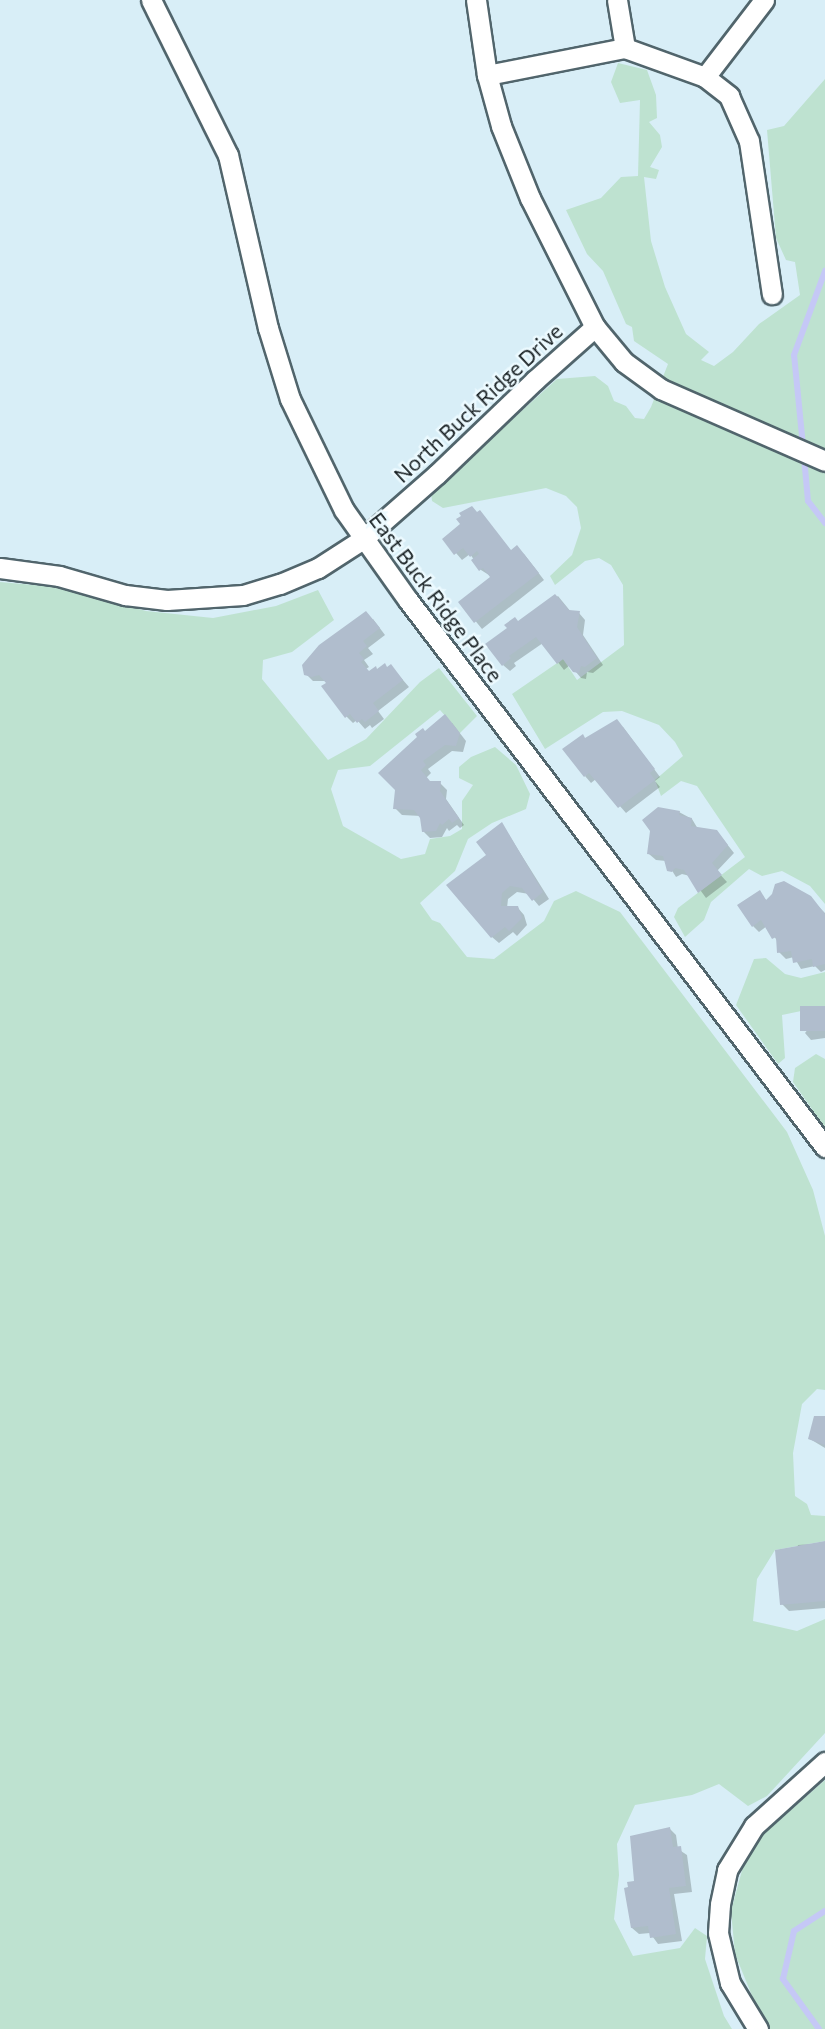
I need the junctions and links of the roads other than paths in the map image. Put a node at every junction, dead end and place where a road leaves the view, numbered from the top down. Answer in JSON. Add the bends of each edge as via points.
{"nodes":[{"id":1,"x":151,"y":0,"type":"edge"},
{"id":2,"x":476,"y":0,"type":"edge"},
{"id":3,"x":617,"y":0,"type":"edge"},
{"id":4,"x":764,"y":0,"type":"edge"},
{"id":5,"x":625,"y":48,"type":"junction"},
{"id":6,"x":488,"y":75,"type":"junction"},
{"id":7,"x":705,"y":76,"type":"junction"},
{"id":8,"x":772,"y":294,"type":"dead end"},
{"id":9,"x":595,"y":327,"type":"junction"},
{"id":10,"x":825,"y":461,"type":"edge"},
{"id":11,"x":363,"y":539,"type":"junction"},
{"id":12,"x":0,"y":568,"type":"edge"},
{"id":13,"x":825,"y":1147,"type":"edge"},
{"id":14,"x":825,"y":1762,"type":"edge"},
{"id":15,"x":758,"y":2029,"type":"edge"}],
"edges":[{"from":1,"to":11,"type":"street","name":"East Buck Ridge Place","via":[[228,155],[268,328],[290,399]]},
{"from":2,"to":6,"type":"street"},
{"from":3,"to":5,"type":"street"},
{"from":4,"to":7,"type":"street"},
{"from":5,"to":6,"type":"street"},
{"from":5,"to":7,"type":"street"},
{"from":6,"to":9,"type":"street","via":[[501,126],[530,198]]},
{"from":7,"to":8,"type":"street","via":[[729,96],[748,141]]},
{"from":9,"to":10,"type":"street","via":[[624,362],[660,389]]},
{"from":9,"to":11,"type":"street","name":"North Buck Ridge Drive"},
{"from":11,"to":12,"type":"street","name":"North Buck Ridge Drive","via":[[318,568],[280,584],[243,595],[196,600],[125,595],[60,576]]},
{"from":11,"to":13,"type":"street","name":"East Buck Ridge Place"},
{"from":14,"to":15,"type":"street","via":[[754,1826],[727,1870],[718,1933],[730,1983]]}]}
